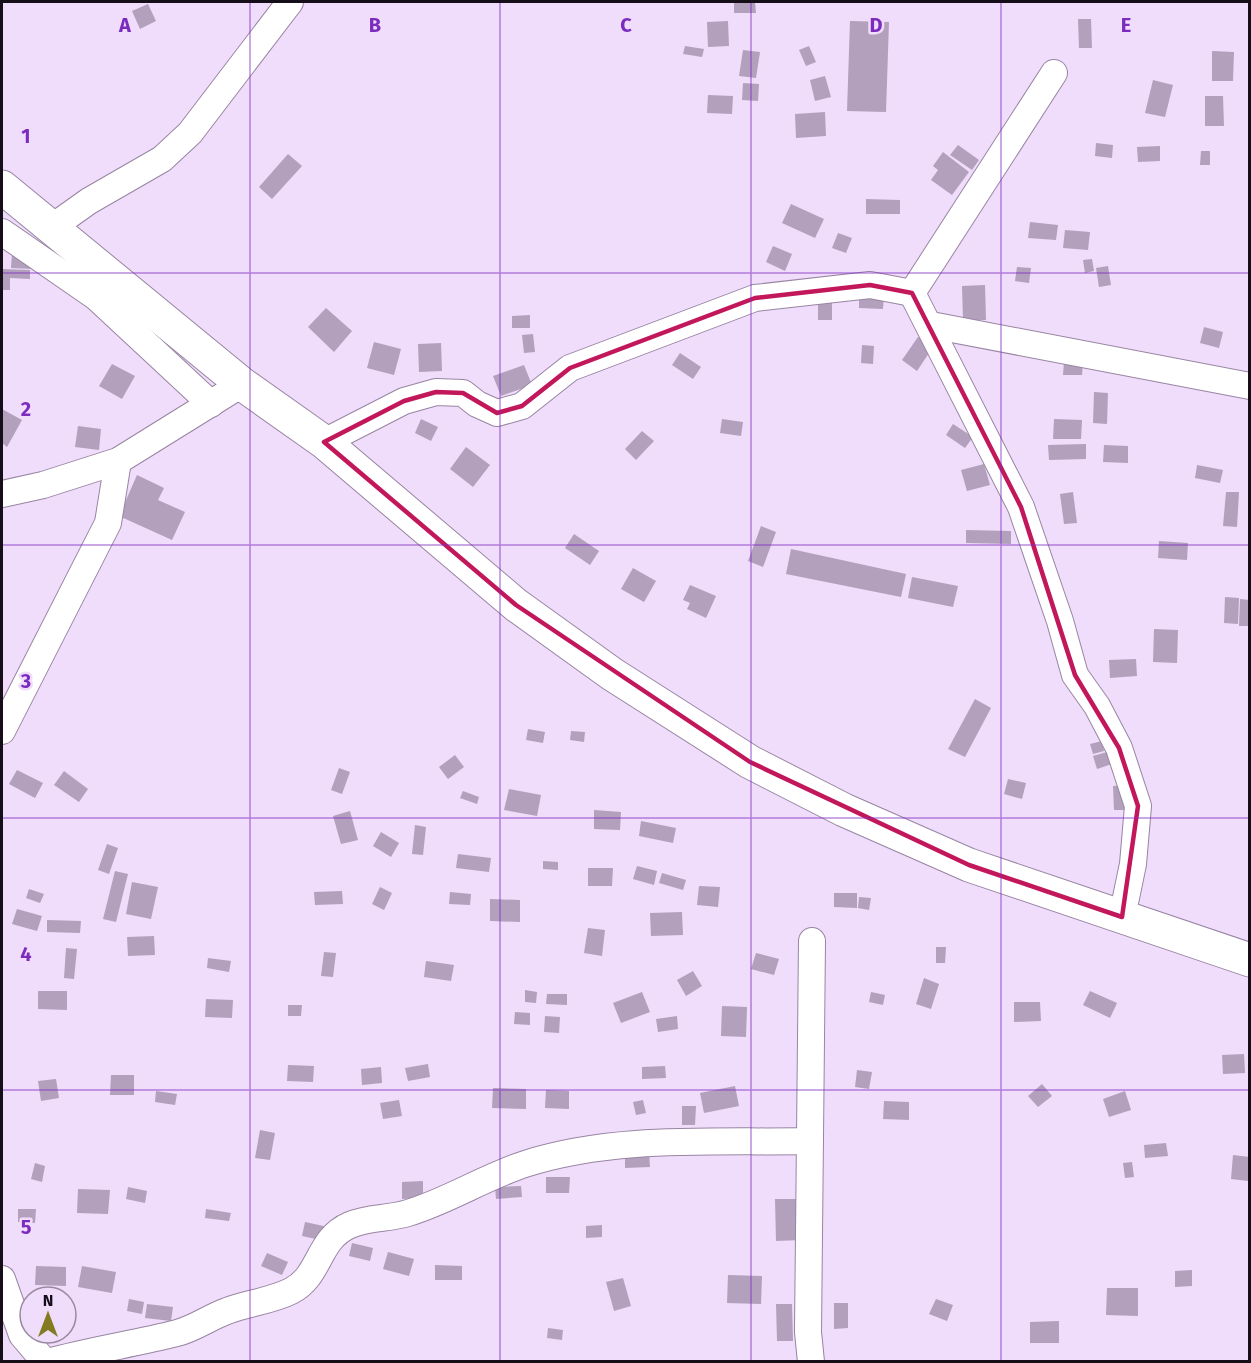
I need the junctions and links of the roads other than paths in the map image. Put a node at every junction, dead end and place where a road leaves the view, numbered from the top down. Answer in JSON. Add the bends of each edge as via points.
{"nodes":[{"id":1,"x":290,"y":2,"type":"edge"},
{"id":2,"x":1053,"y":73,"type":"dead end"},
{"id":3,"x":2,"y":187,"type":"edge"},
{"id":4,"x":51,"y":228,"type":"junction"},
{"id":5,"x":2,"y":232,"type":"edge"},
{"id":6,"x":912,"y":293,"type":"junction"},
{"id":7,"x":931,"y":325,"type":"junction"},
{"id":8,"x":242,"y":384,"type":"junction"},
{"id":9,"x":1250,"y":386,"type":"edge"},
{"id":10,"x":211,"y":404,"type":"junction"},
{"id":11,"x":324,"y":442,"type":"junction"},
{"id":12,"x":118,"y":461,"type":"junction"},
{"id":13,"x":2,"y":494,"type":"edge"},
{"id":14,"x":2,"y":731,"type":"edge"},
{"id":15,"x":1122,"y":917,"type":"junction"},
{"id":16,"x":812,"y":941,"type":"dead end"},
{"id":17,"x":1250,"y":960,"type":"edge"},
{"id":18,"x":810,"y":1141,"type":"junction"},
{"id":19,"x":2,"y":1279,"type":"edge"},
{"id":20,"x":47,"y":1362,"type":"edge"},
{"id":21,"x":812,"y":1362,"type":"edge"}],
"edges":[{"from":1,"to":4,"type":"street","via":[[190,133],[162,159]]},
{"from":2,"to":6,"type":"street"},
{"from":3,"to":4,"type":"main road"},
{"from":4,"to":8,"type":"main road"},
{"from":5,"to":10,"type":"street","via":[[96,297]]},
{"from":6,"to":7,"type":"street"},
{"from":6,"to":11,"type":"street","via":[[870,285],[755,298],[570,368],[522,406],[497,413],[463,393],[436,392],[404,401]]},
{"from":7,"to":9,"type":"street"},
{"from":7,"to":15,"type":"street","via":[[1021,507],[1075,675],[1119,748],[1138,806],[1133,864]]},
{"from":8,"to":10,"type":"street"},
{"from":8,"to":11,"type":"main road"},
{"from":10,"to":12,"type":"street"},
{"from":11,"to":15,"type":"main road","via":[[516,605],[612,674],[750,762],[844,810],[969,865]]},
{"from":12,"to":13,"type":"street"},
{"from":12,"to":14,"type":"street","via":[[108,523]]},
{"from":15,"to":17,"type":"main road"},
{"from":16,"to":18,"type":"street"},
{"from":18,"to":20,"type":"street","via":[[634,1144],[573,1152],[526,1164],[407,1214],[351,1224],[331,1236],[313,1271],[295,1289],[271,1300],[228,1311],[179,1333]]},
{"from":18,"to":21,"type":"street","via":[[808,1332]]},
{"from":19,"to":20,"type":"street","via":[[22,1335]]}]}
